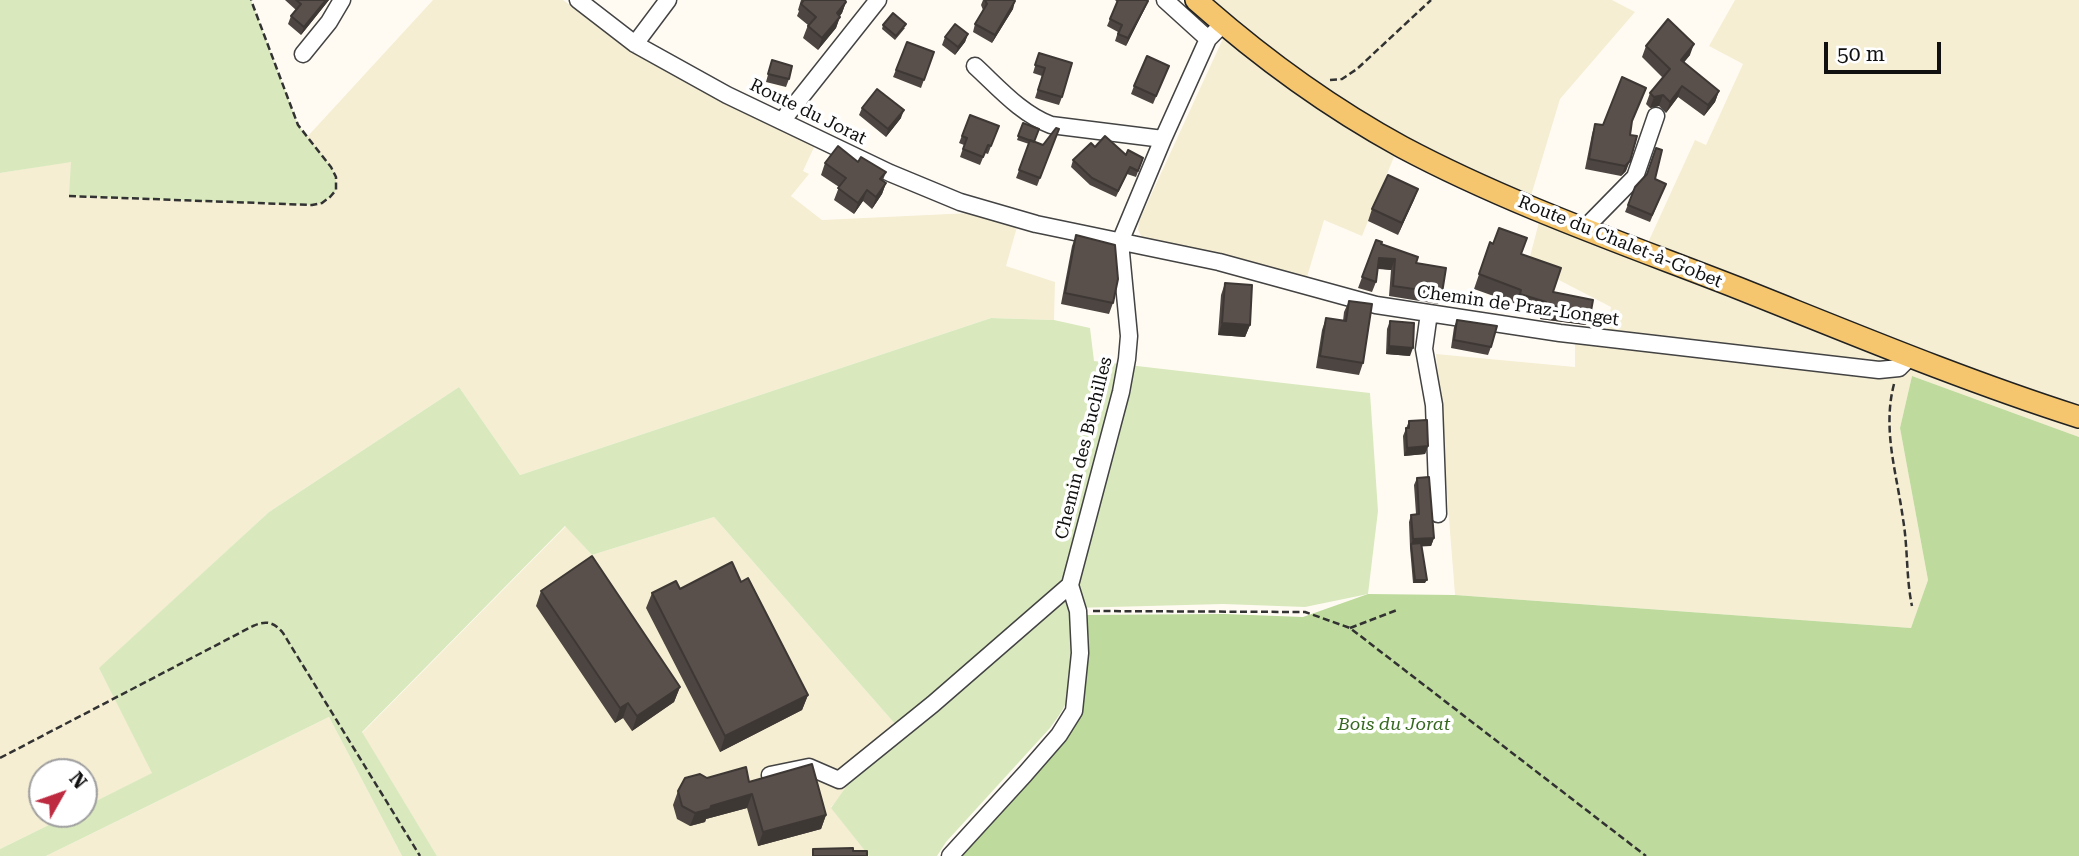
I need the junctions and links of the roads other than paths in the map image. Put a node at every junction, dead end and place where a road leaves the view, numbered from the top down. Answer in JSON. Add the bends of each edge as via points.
{"nodes":[{"id":1,"x":342,"y":0,"type":"edge"},
{"id":2,"x":578,"y":0,"type":"edge"},
{"id":3,"x":668,"y":0,"type":"edge"},
{"id":4,"x":878,"y":0,"type":"edge"},
{"id":5,"x":1165,"y":0,"type":"edge"},
{"id":6,"x":1196,"y":0,"type":"edge"},
{"id":7,"x":1216,"y":32,"type":"junction"},
{"id":8,"x":635,"y":44,"type":"junction"},
{"id":9,"x":303,"y":54,"type":"dead end"},
{"id":10,"x":975,"y":66,"type":"dead end"},
{"id":11,"x":1656,"y":116,"type":"dead end"},
{"id":12,"x":782,"y":121,"type":"junction"},
{"id":13,"x":1163,"y":139,"type":"junction"},
{"id":14,"x":1584,"y":229,"type":"junction"},
{"id":15,"x":1120,"y":242,"type":"junction"},
{"id":16,"x":1429,"y":313,"type":"junction"},
{"id":17,"x":1905,"y":362,"type":"junction"},
{"id":18,"x":2079,"y":417,"type":"edge"},
{"id":19,"x":1437,"y":514,"type":"dead end"},
{"id":20,"x":1070,"y":585,"type":"junction"},
{"id":21,"x":770,"y":775,"type":"edge"},
{"id":22,"x":950,"y":856,"type":"edge"}],
"edges":[{"from":1,"to":9,"type":"street"},
{"from":2,"to":8,"type":"street","name":"Route du Jorat"},
{"from":3,"to":8,"type":"street"},
{"from":4,"to":12,"type":"street"},
{"from":5,"to":7,"type":"street"},
{"from":6,"to":7,"type":"main road","name":"Route du Chalet-à-Gobet"},
{"from":7,"to":13,"type":"street","name":"Chemin des Buchilles"},
{"from":7,"to":14,"type":"main road","name":"Route du Chalet-à-Gobet","via":[[1401,146]]},
{"from":8,"to":12,"type":"street","name":"Route du Jorat"},
{"from":10,"to":13,"type":"street","via":[[1040,121]]},
{"from":11,"to":14,"type":"street","via":[[1635,177]]},
{"from":12,"to":15,"type":"street","name":"Route du Jorat","via":[[960,202]]},
{"from":13,"to":15,"type":"street","name":"Chemin des Buchilles"},
{"from":14,"to":17,"type":"main road","name":"Route du Chalet-à-Gobet"},
{"from":15,"to":16,"type":"street","name":"Chemin de Praz-Longet","via":[[1219,262],[1376,305]]},
{"from":15,"to":20,"type":"street","name":"Chemin des Buchilles","via":[[1127,359]]},
{"from":16,"to":17,"type":"street","name":"Chemin de Praz-Longet","via":[[1879,370]]},
{"from":16,"to":19,"type":"street","via":[[1424,349],[1434,405]]},
{"from":17,"to":18,"type":"main road","name":"Route du Chalet-à-Gobet"},
{"from":20,"to":21,"type":"street","via":[[839,780],[809,767]]},
{"from":20,"to":22,"type":"street","via":[[1078,611],[1080,653],[1074,711],[1025,774]]}]}
